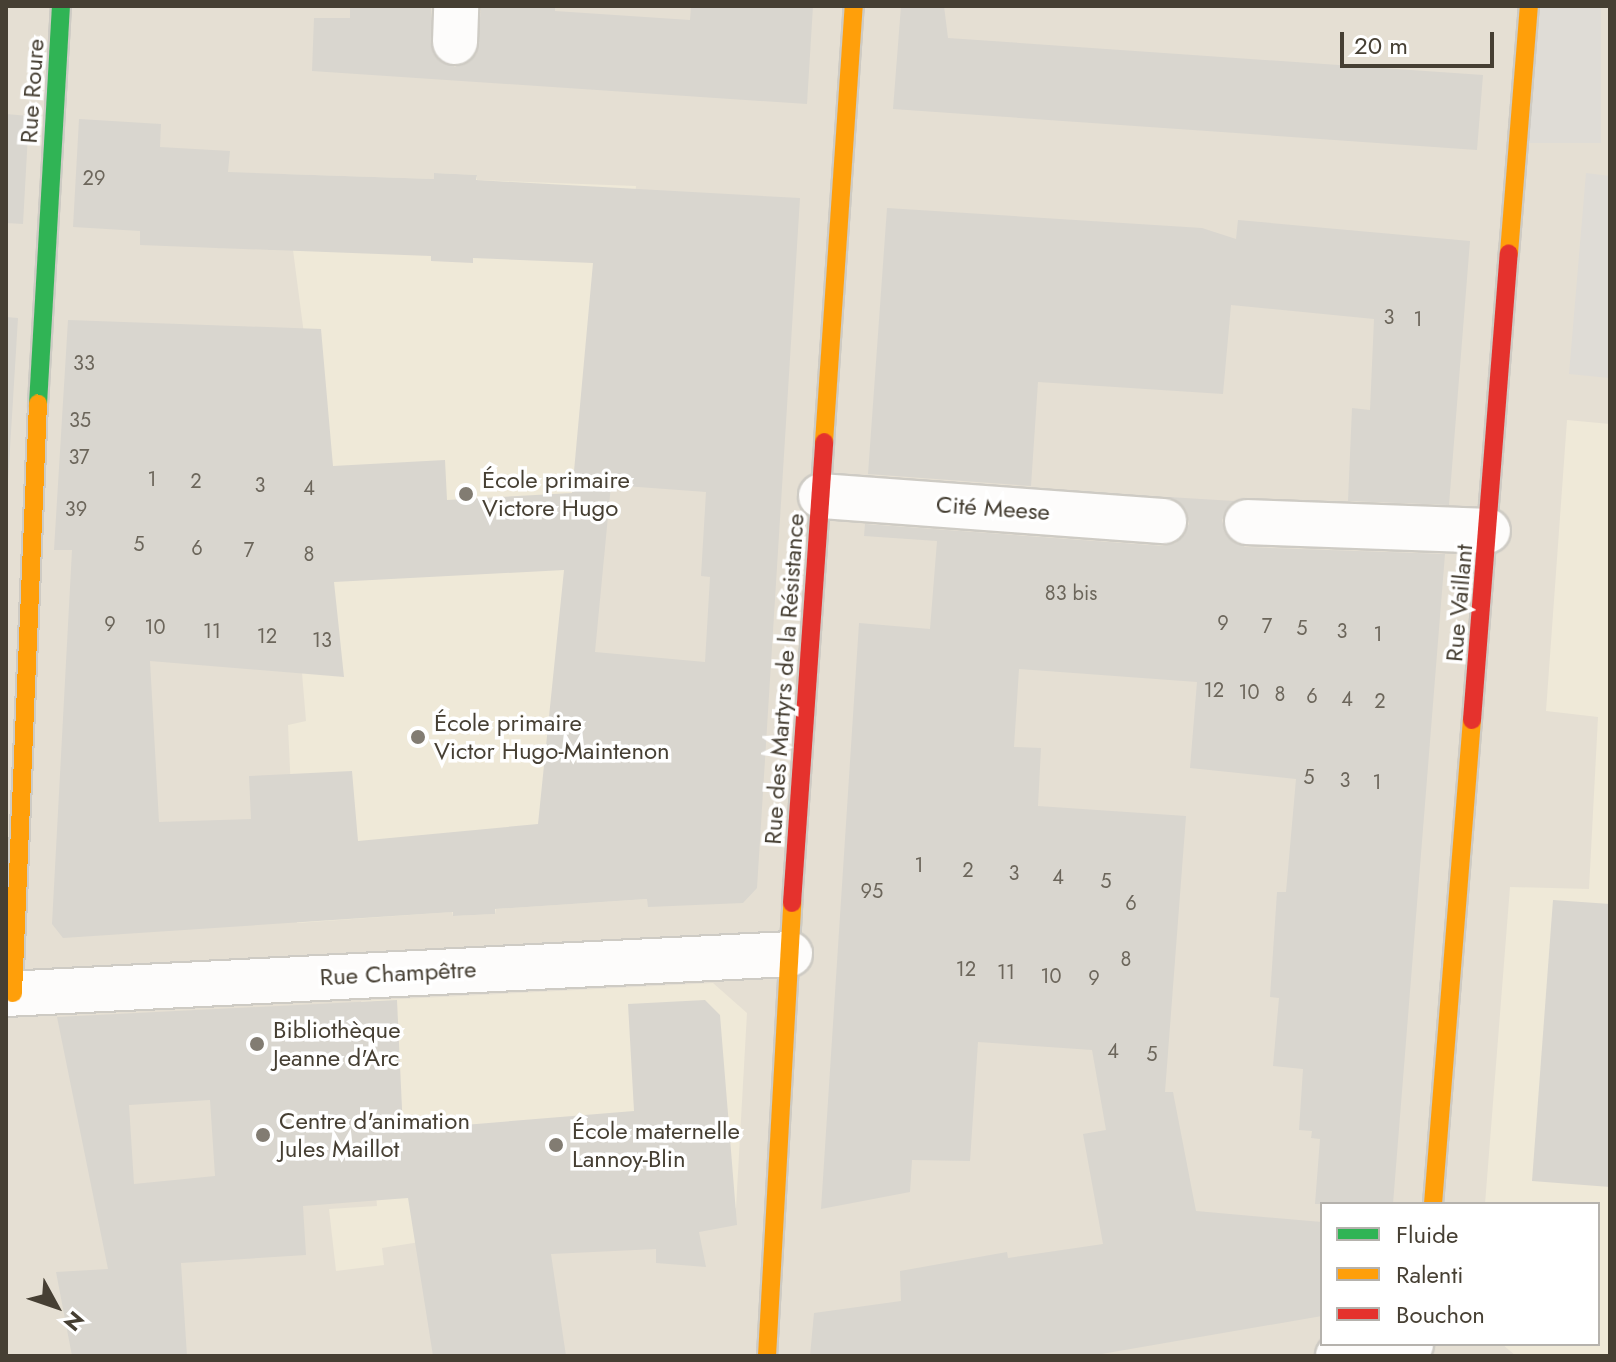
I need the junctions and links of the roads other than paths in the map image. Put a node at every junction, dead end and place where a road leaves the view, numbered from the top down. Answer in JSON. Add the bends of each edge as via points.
{"nodes":[{"id":1,"x":61,"y":6,"type":"edge"},
{"id":2,"x":854,"y":6,"type":"edge"},
{"id":3,"x":1529,"y":6,"type":"edge"},
{"id":4,"x":821,"y":496,"type":"junction"},
{"id":5,"x":1164,"y":521,"type":"dead end"},
{"id":6,"x":1247,"y":522,"type":"dead end"},
{"id":7,"x":1488,"y":531,"type":"junction"},
{"id":8,"x":790,"y":954,"type":"junction"},
{"id":9,"x":10,"y":994,"type":"edge"},
{"id":10,"x":1433,"y":1202,"type":"edge"},
{"id":11,"x":1399,"y":1346,"type":"edge"},
{"id":12,"x":767,"y":1356,"type":"edge"},
{"id":13,"x":1338,"y":1356,"type":"edge"}],
"edges":[{"from":1,"to":9,"type":"street","name":"Rue Roure","via":[[26,599]]},
{"from":2,"to":4,"type":"street","name":"Rue des Martyrs de la Résistance"},
{"from":3,"to":7,"type":"street","name":"Rue Vaillant"},
{"from":4,"to":5,"type":"street","name":"Cité Meese"},
{"from":4,"to":8,"type":"street","name":"Rue des Martyrs de la Résistance"},
{"from":6,"to":7,"type":"street"},
{"from":7,"to":10,"type":"street","name":"Rue Vaillant"},
{"from":8,"to":9,"type":"street","name":"Rue Champêtre"},
{"from":8,"to":12,"type":"street","name":"Rue des Martyrs de la Résistance"},
{"from":11,"to":13,"type":"street"}]}
